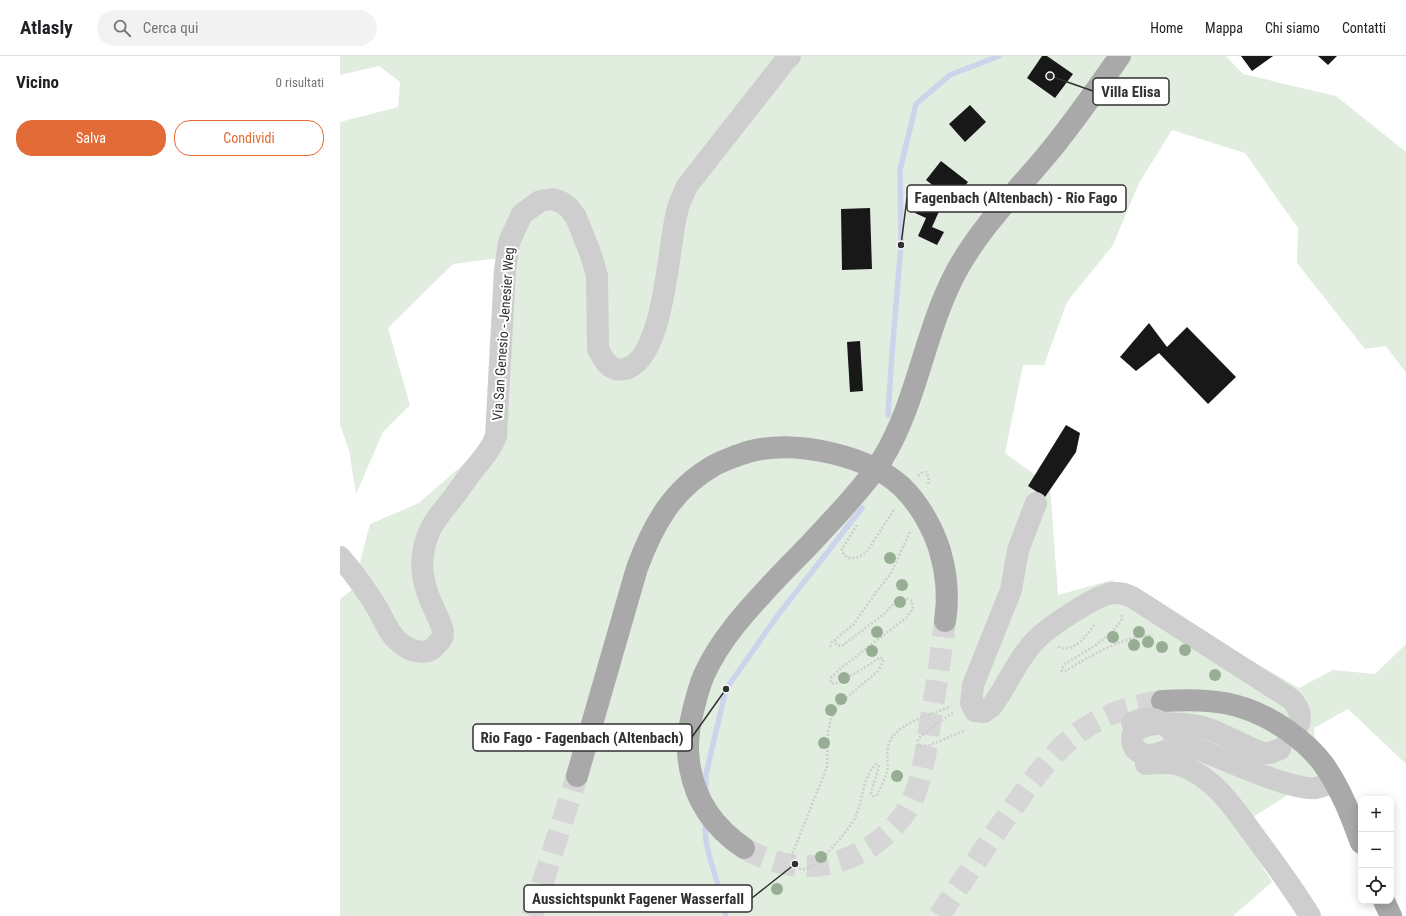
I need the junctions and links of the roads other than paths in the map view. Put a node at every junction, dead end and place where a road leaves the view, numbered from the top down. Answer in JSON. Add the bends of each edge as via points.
{"nodes":[{"id":1,"x":790,"y":56,"type":"edge"},
{"id":2,"x":1120,"y":56,"type":"edge"},
{"id":3,"x":1036,"y":502,"type":"dead end"},
{"id":4,"x":340,"y":557,"type":"edge"},
{"id":5,"x":945,"y":621,"type":"tunnel mouth"},
{"id":6,"x":1162,"y":701,"type":"tunnel mouth"},
{"id":7,"x":1299,"y":724,"type":"dead end"},
{"id":8,"x":1184,"y":744,"type":"junction"},
{"id":9,"x":1280,"y":749,"type":"dead end"},
{"id":10,"x":577,"y":776,"type":"tunnel mouth"},
{"id":11,"x":1333,"y":782,"type":"junction"},
{"id":12,"x":1358,"y":835,"type":"edge"},
{"id":13,"x":744,"y":848,"type":"tunnel mouth"},
{"id":14,"x":1385,"y":904,"type":"edge"},
{"id":15,"x":1310,"y":916,"type":"edge"},
{"id":16,"x":1391,"y":916,"type":"edge"}],
"edges":[{"from":1,"to":4,"type":"street","name":"Via San Genesio - Jenesier Weg","via":[[687,186],[681,198],[673,231],[663,299],[650,342],[645,354],[629,368],[618,370],[610,367],[598,349],[597,276],[576,217],[563,203],[553,199],[540,201],[522,214],[509,242],[505,270],[496,436],[486,455],[436,520],[425,546],[422,561],[425,587],[442,625],[443,634],[434,648],[418,652],[397,640],[364,587]]},
{"from":2,"to":13,"type":"main road","via":[[1072,124],[982,231],[967,253],[942,303],[907,409],[881,461],[864,486],[750,606],[704,674],[688,739],[688,759],[692,778],[708,814],[730,839]]},
{"from":3,"to":7,"type":"street","via":[[1018,550],[1011,590],[973,684],[971,703],[975,711],[984,712],[992,706],[1026,652],[1042,634],[1093,600],[1109,593],[1117,593],[1132,597],[1291,699],[1300,711]]},
{"from":5,"to":10,"type":"main road","bridge":true,"via":[[948,587],[936,539],[915,502],[890,478],[867,465],[828,452],[802,449],[757,450],[714,465],[676,496],[646,544]]},
{"from":6,"to":11,"type":"main road","via":[[1186,699],[1236,704],[1272,720],[1312,750]]},
{"from":8,"to":9,"type":"street","via":[[1151,755],[1134,748],[1132,738],[1143,726],[1176,723],[1212,730],[1263,753]]},
{"from":8,"to":11,"type":"street","via":[[1297,786],[1317,788]]},
{"from":8,"to":15,"type":"street","bridge":true,"via":[[1170,729],[1152,718],[1132,723],[1121,741],[1125,754],[1136,763],[1180,765],[1201,775],[1212,784],[1290,884]]},
{"from":11,"to":12,"type":"main road","via":[[1347,806]]},
{"from":14,"to":16,"type":"main road"}]}
